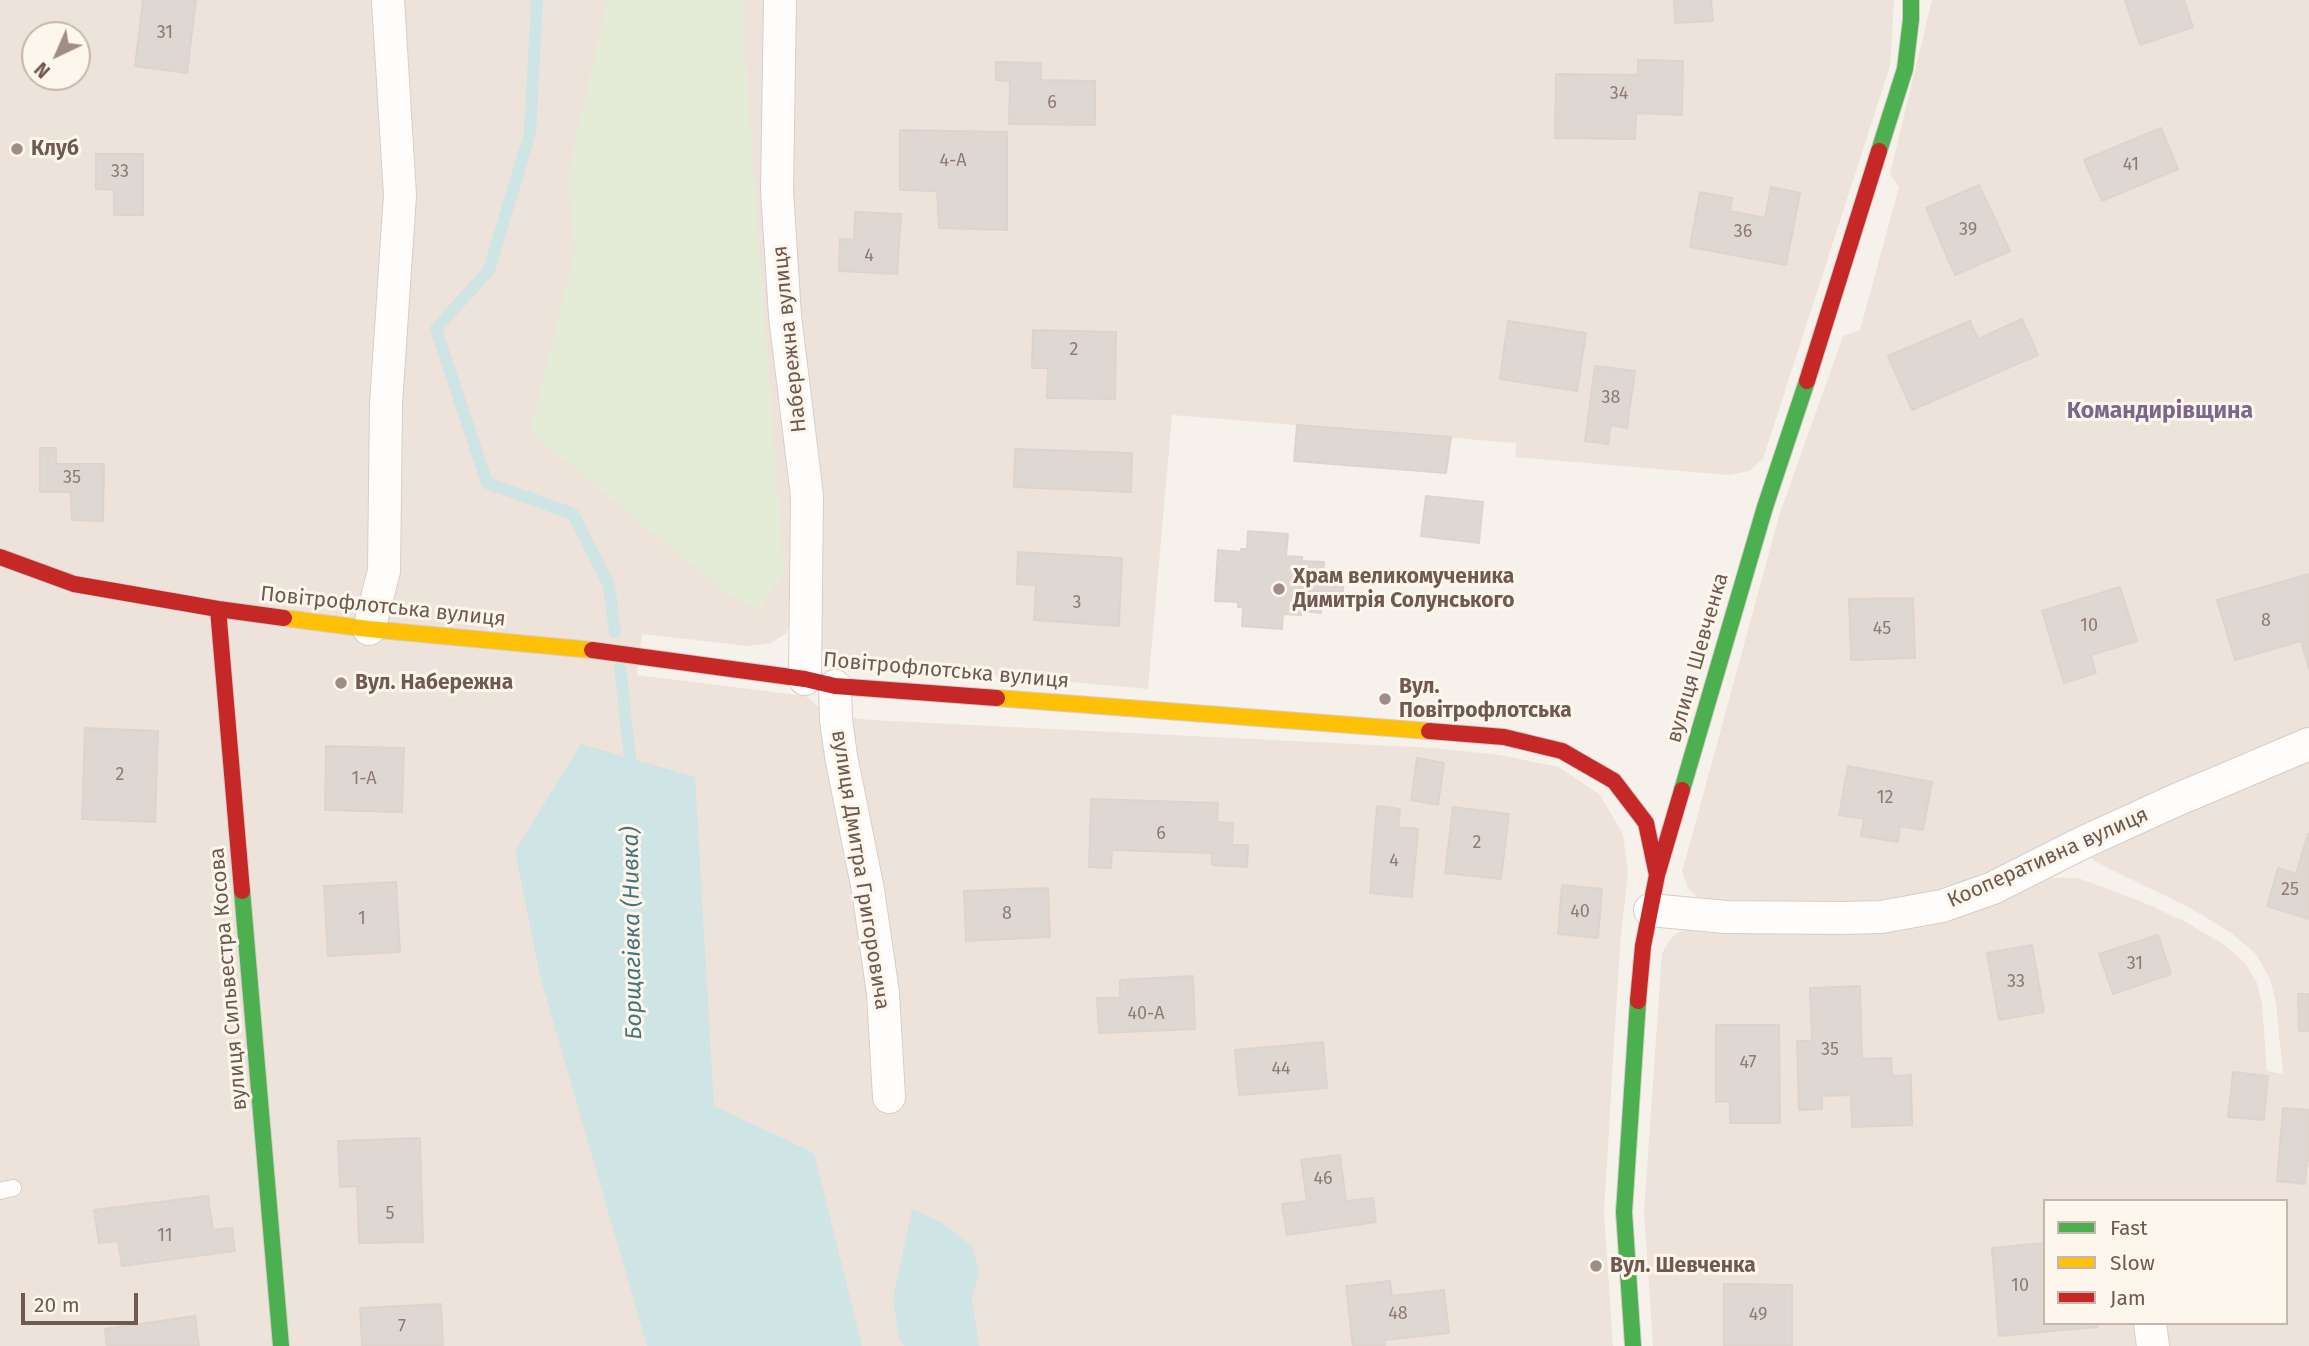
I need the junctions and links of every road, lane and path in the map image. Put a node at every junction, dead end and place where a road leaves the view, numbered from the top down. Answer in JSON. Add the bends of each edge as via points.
{"nodes":[{"id":1,"x":388,"y":0,"type":"edge"},
{"id":2,"x":780,"y":0,"type":"edge"},
{"id":3,"x":1911,"y":0,"type":"edge"},
{"id":4,"x":0,"y":557,"type":"edge"},
{"id":5,"x":219,"y":609,"type":"junction"},
{"id":6,"x":369,"y":629,"type":"junction"},
{"id":7,"x":820,"y":682,"type":"junction"},
{"id":8,"x":2309,"y":744,"type":"edge"},
{"id":9,"x":1657,"y":875,"type":"junction"},
{"id":10,"x":1650,"y":909,"type":"junction"},
{"id":11,"x":889,"y":1097,"type":"dead end"},
{"id":12,"x":2150,"y":1325,"type":"edge"},
{"id":13,"x":281,"y":1346,"type":"edge"},
{"id":14,"x":1633,"y":1346,"type":"edge"},
{"id":15,"x":2153,"y":1346,"type":"edge"}],
"edges":[{"from":1,"to":6,"type":"street","via":[[400,195],[386,404],[384,571]]},
{"from":2,"to":7,"type":"street","name":"Набережна вулиця","via":[[777,191]]},
{"from":3,"to":9,"type":"street","name":"вулиця Шевченка","via":[[1905,69],[1765,507]]},
{"from":4,"to":5,"type":"street","name":"Повітрофлотська вулиця","via":[[74,584]]},
{"from":5,"to":6,"type":"street","name":"Повітрофлотська вулиця"},
{"from":5,"to":13,"type":"street","name":"вулиця Сильвестра Косова"},
{"from":6,"to":7,"type":"street","name":"Повітрофлотська вулиця","via":[[622,653]]},
{"from":7,"to":9,"type":"street","name":"Повітрофлотська вулиця","via":[[1516,740],[1562,751],[1614,781],[1646,823]]},
{"from":7,"to":11,"type":"street","name":"вулиця Дмитра Григоровича","via":[[836,719],[868,890],[883,993]]},
{"from":8,"to":10,"type":"street","name":"Кооперативна вулиця","via":[[2174,801],[1993,888],[1942,906],[1844,918],[1726,917]]},
{"from":9,"to":10,"type":"street","name":"вулиця Шевченка"},
{"from":10,"to":14,"type":"street","name":"вулиця Шевченка","via":[[1634,1042],[1624,1212]]},
{"from":12,"to":15,"type":"street"}]}
